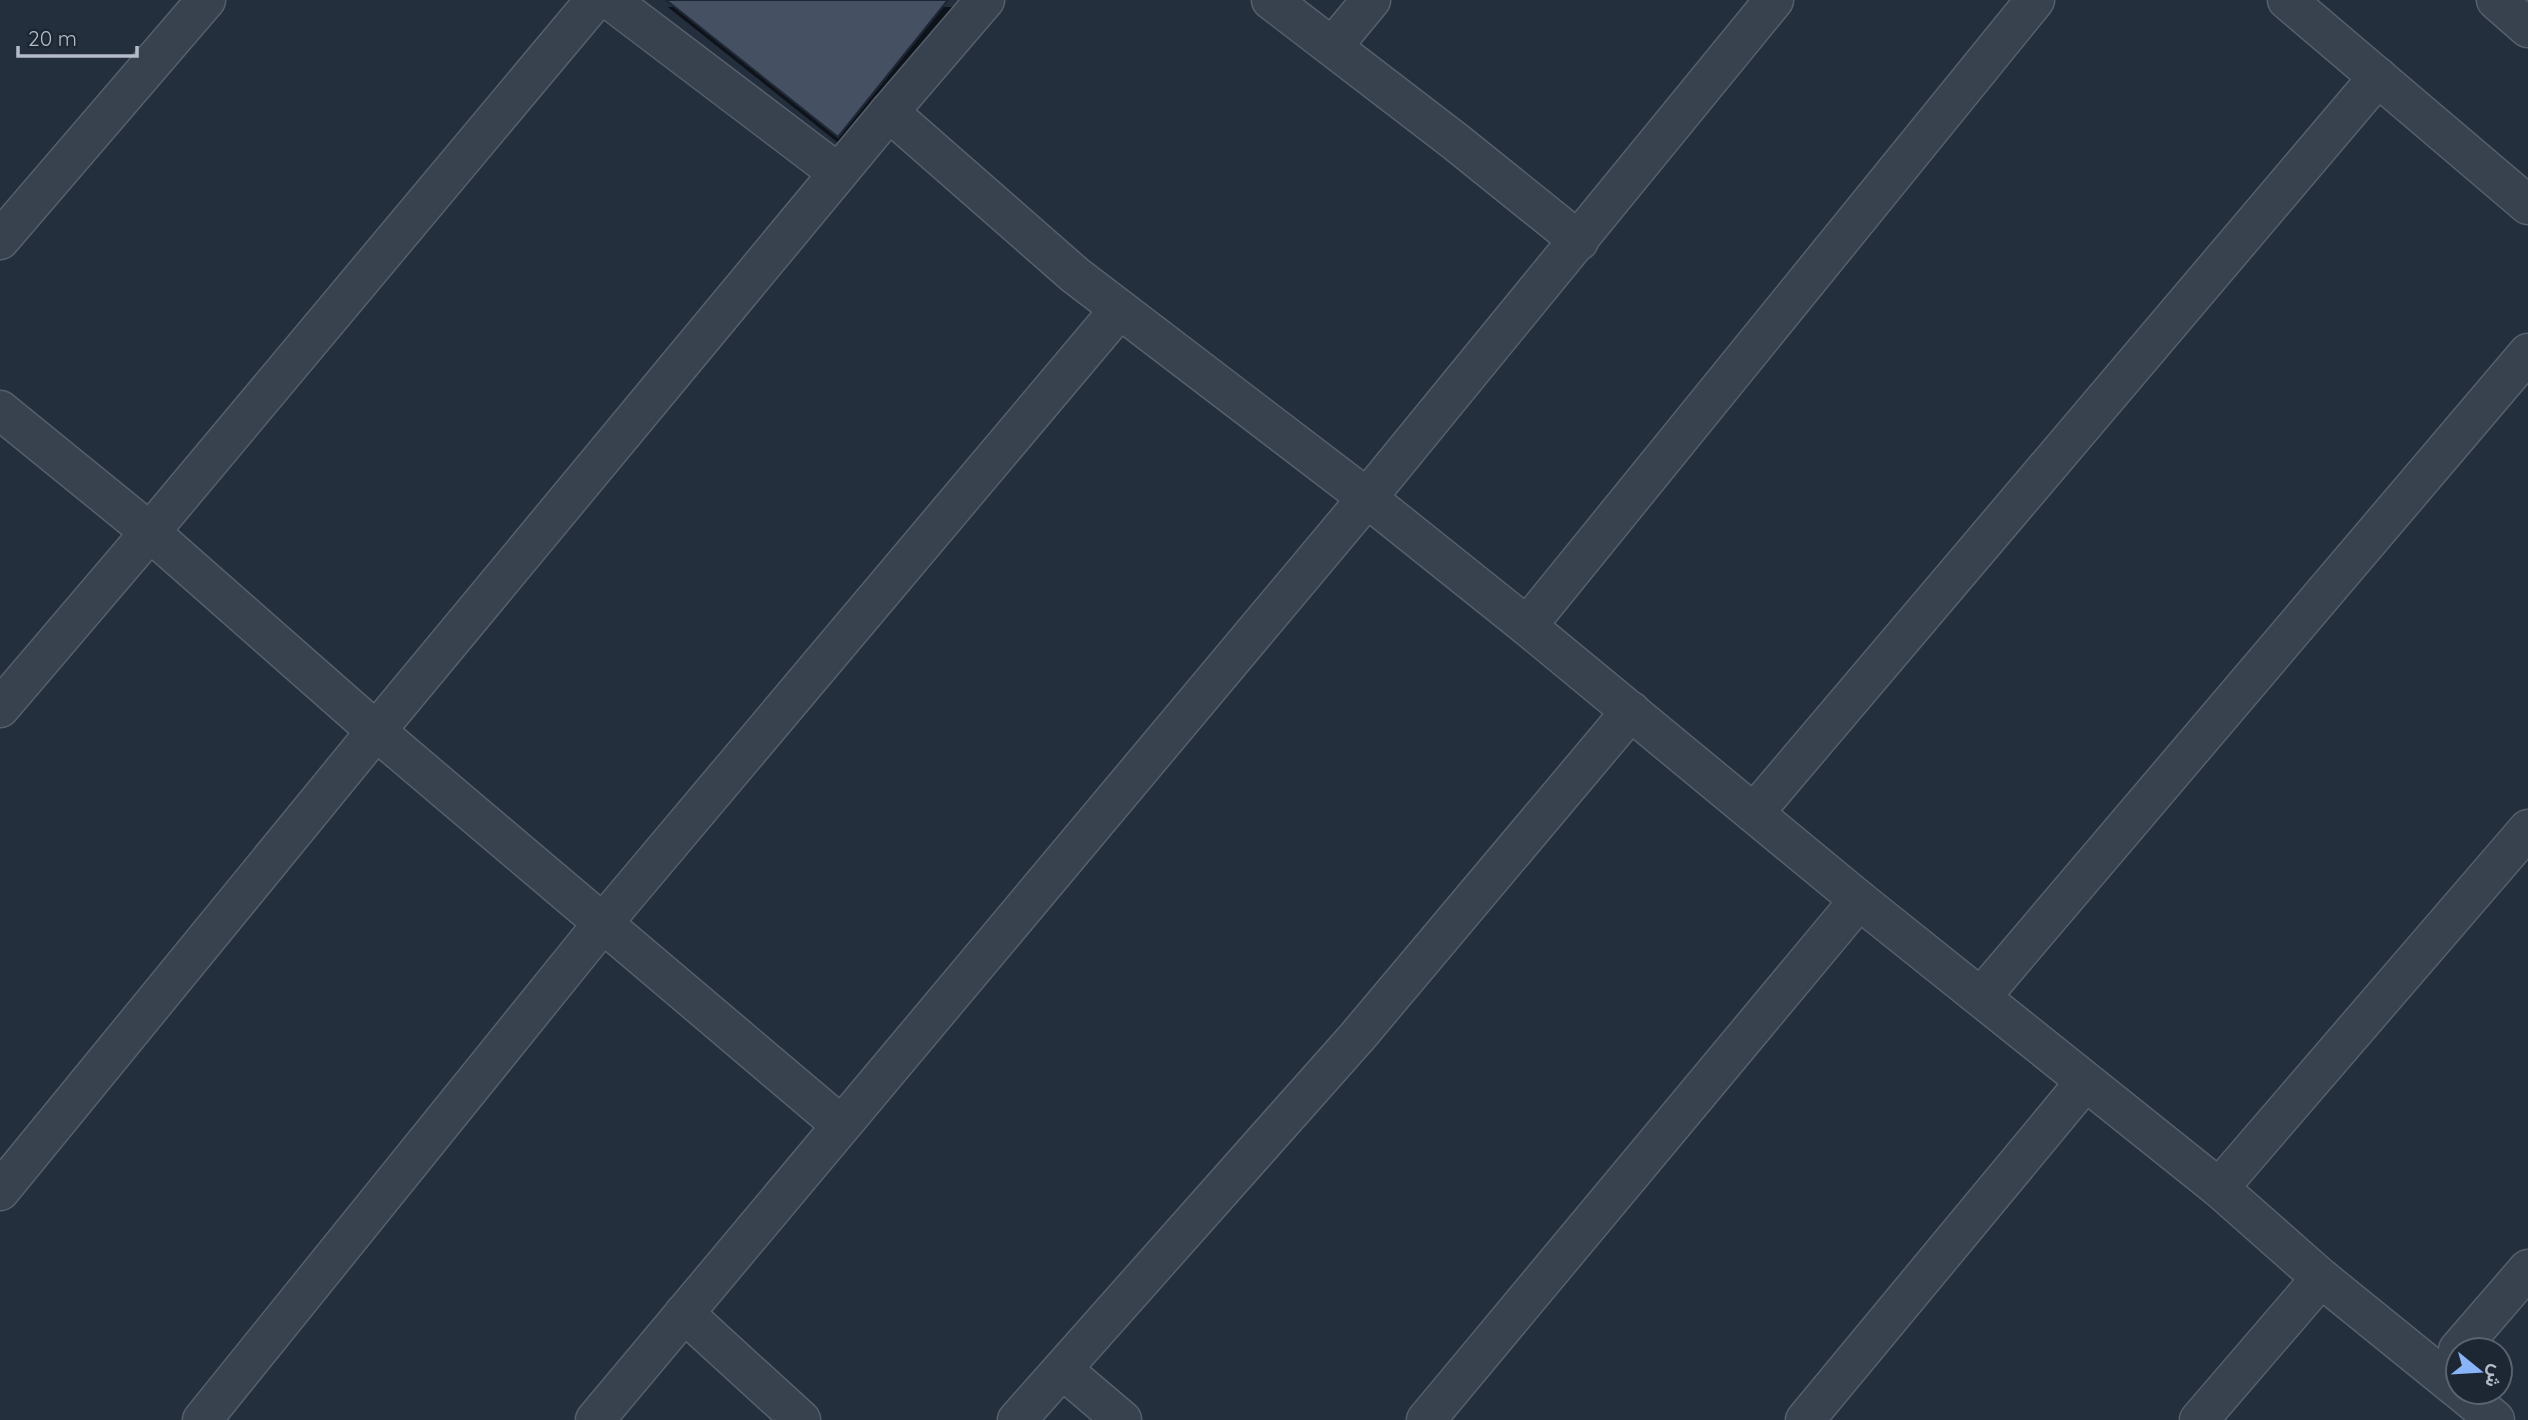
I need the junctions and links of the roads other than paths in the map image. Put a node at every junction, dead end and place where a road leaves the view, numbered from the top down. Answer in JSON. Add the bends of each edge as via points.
{"nodes":[{"id":1,"x":206,"y":0,"type":"edge"},
{"id":2,"x":595,"y":0,"type":"edge"},
{"id":3,"x":610,"y":0,"type":"edge"},
{"id":4,"x":985,"y":0,"type":"edge"},
{"id":5,"x":1271,"y":0,"type":"edge"},
{"id":6,"x":1371,"y":0,"type":"edge"},
{"id":7,"x":1774,"y":0,"type":"edge"},
{"id":8,"x":2035,"y":0,"type":"edge"},
{"id":9,"x":2287,"y":0,"type":"edge"},
{"id":10,"x":2496,"y":0,"type":"edge"},
{"id":11,"x":2528,"y":28,"type":"edge"},
{"id":12,"x":1334,"y":46,"type":"junction"},
{"id":13,"x":2378,"y":77,"type":"junction"},
{"id":14,"x":889,"y":112,"type":"junction"},
{"id":15,"x":838,"y":173,"type":"junction"},
{"id":16,"x":2528,"y":205,"type":"edge"},
{"id":17,"x":0,"y":240,"type":"edge"},
{"id":18,"x":1578,"y":241,"type":"junction"},
{"id":19,"x":1119,"y":310,"type":"junction"},
{"id":20,"x":2528,"y":353,"type":"edge"},
{"id":21,"x":0,"y":410,"type":"edge"},
{"id":22,"x":1367,"y":498,"type":"junction"},
{"id":23,"x":150,"y":532,"type":"junction"},
{"id":24,"x":1527,"y":626,"type":"junction"},
{"id":25,"x":0,"y":708,"type":"edge"},
{"id":26,"x":1631,"y":712,"type":"junction"},
{"id":27,"x":376,"y":731,"type":"junction"},
{"id":28,"x":1754,"y":813,"type":"junction"},
{"id":29,"x":2528,"y":829,"type":"edge"},
{"id":30,"x":1859,"y":900,"type":"junction"},
{"id":31,"x":603,"y":923,"type":"junction"},
{"id":32,"x":1981,"y":997,"type":"junction"},
{"id":33,"x":2085,"y":1082,"type":"junction"},
{"id":34,"x":841,"y":1125,"type":"junction"},
{"id":35,"x":2219,"y":1188,"type":"junction"},
{"id":36,"x":0,"y":1191,"type":"edge"},
{"id":37,"x":2528,"y":1269,"type":"edge"},
{"id":38,"x":2321,"y":1278,"type":"junction"},
{"id":39,"x":684,"y":1313,"type":"junction"},
{"id":40,"x":2480,"y":1336,"type":"edge"},
{"id":41,"x":2444,"y":1363,"type":"edge"},
{"id":42,"x":1063,"y":1370,"type":"junction"},
{"id":43,"x":2484,"y":1406,"type":"edge"},
{"id":44,"x":202,"y":1420,"type":"edge"},
{"id":45,"x":594,"y":1420,"type":"edge"},
{"id":46,"x":801,"y":1420,"type":"edge"},
{"id":47,"x":1017,"y":1420,"type":"edge"},
{"id":48,"x":1122,"y":1420,"type":"edge"},
{"id":49,"x":1426,"y":1420,"type":"edge"},
{"id":50,"x":1805,"y":1420,"type":"edge"},
{"id":51,"x":2199,"y":1420,"type":"edge"},
{"id":52,"x":2496,"y":1420,"type":"edge"}],
"edges":[{"from":1,"to":17,"type":"street"},
{"from":2,"to":23,"type":"street"},
{"from":3,"to":15,"type":"street"},
{"from":4,"to":14,"type":"street"},
{"from":5,"to":12,"type":"street"},
{"from":6,"to":12,"type":"street"},
{"from":7,"to":18,"type":"street"},
{"from":8,"to":24,"type":"street"},
{"from":9,"to":13,"type":"street"},
{"from":10,"to":11,"type":"street"},
{"from":12,"to":18,"type":"street"},
{"from":13,"to":16,"type":"street"},
{"from":13,"to":28,"type":"street"},
{"from":14,"to":15,"type":"street"},
{"from":14,"to":19,"type":"street"},
{"from":15,"to":27,"type":"street"},
{"from":18,"to":22,"type":"street"},
{"from":19,"to":22,"type":"street"},
{"from":19,"to":31,"type":"street"},
{"from":20,"to":32,"type":"street"},
{"from":21,"to":23,"type":"street"},
{"from":22,"to":24,"type":"street"},
{"from":22,"to":34,"type":"street"},
{"from":23,"to":25,"type":"street"},
{"from":23,"to":27,"type":"street"},
{"from":24,"to":26,"type":"street"},
{"from":26,"to":28,"type":"street"},
{"from":26,"to":42,"type":"street","via":[[1357,1037]]},
{"from":27,"to":31,"type":"street"},
{"from":27,"to":36,"type":"street"},
{"from":28,"to":30,"type":"street"},
{"from":29,"to":35,"type":"street"},
{"from":30,"to":32,"type":"street"},
{"from":30,"to":49,"type":"street"},
{"from":31,"to":34,"type":"street"},
{"from":31,"to":44,"type":"street"},
{"from":32,"to":33,"type":"street"},
{"from":33,"to":35,"type":"street"},
{"from":33,"to":50,"type":"street"},
{"from":34,"to":39,"type":"street"},
{"from":35,"to":38,"type":"street"},
{"from":37,"to":40,"type":"street"},
{"from":38,"to":41,"type":"street"},
{"from":38,"to":51,"type":"street"},
{"from":39,"to":45,"type":"street"},
{"from":39,"to":46,"type":"street"},
{"from":42,"to":47,"type":"street"},
{"from":42,"to":48,"type":"street"},
{"from":43,"to":52,"type":"street"}]}
